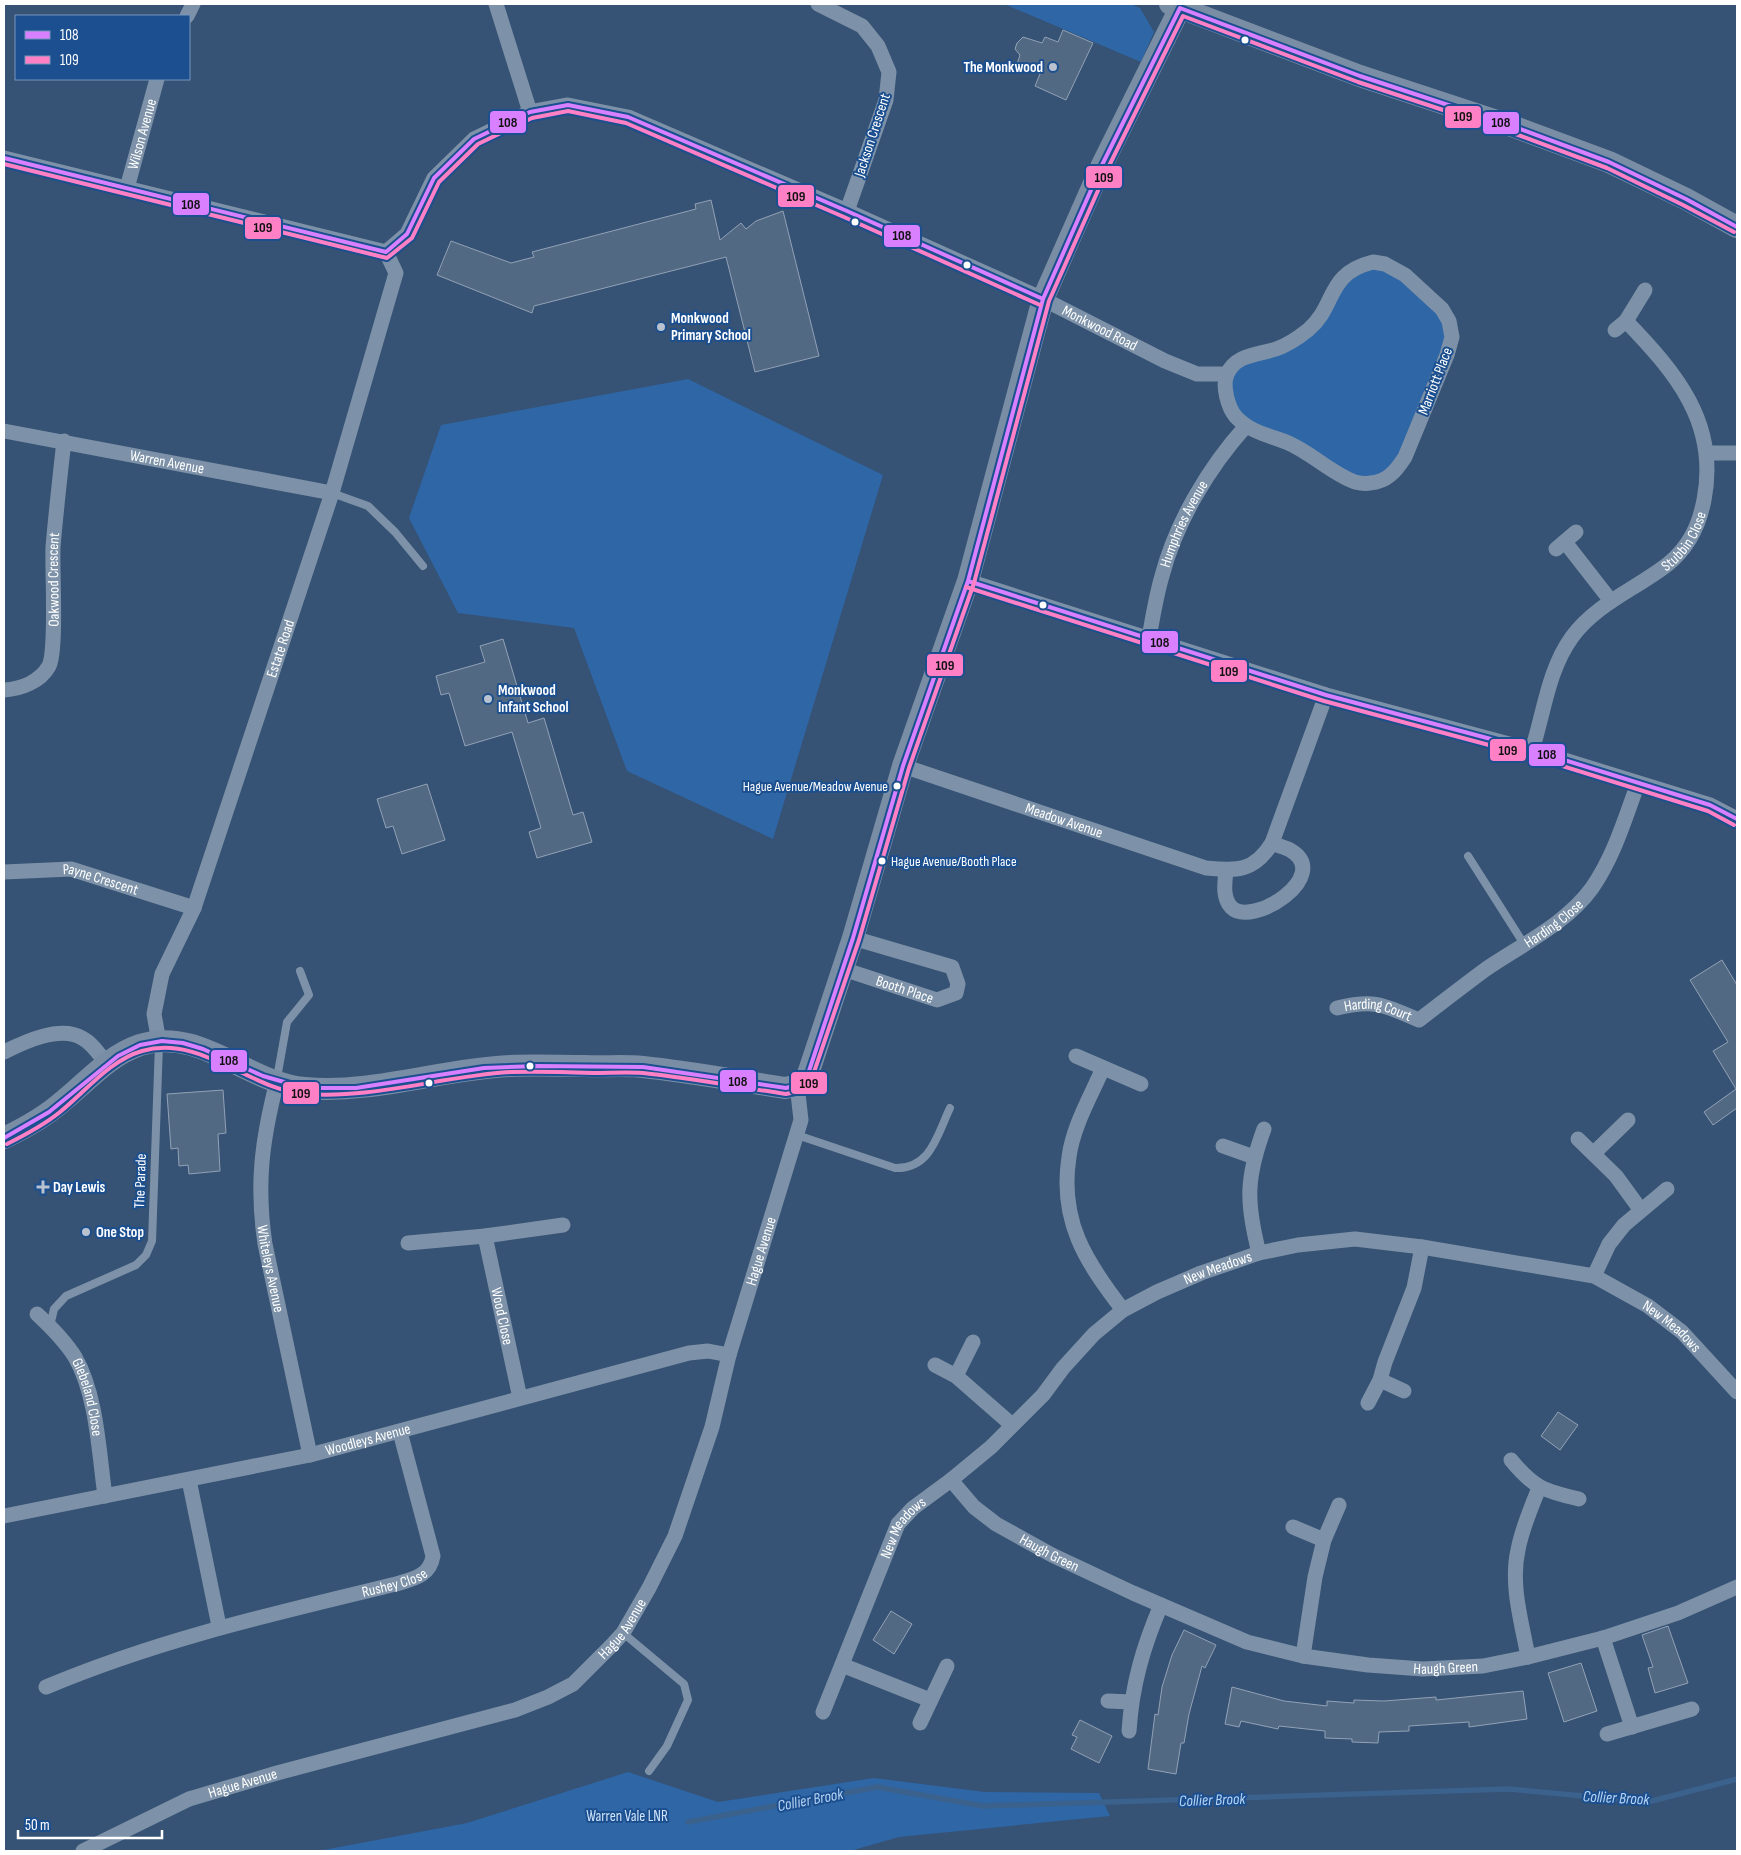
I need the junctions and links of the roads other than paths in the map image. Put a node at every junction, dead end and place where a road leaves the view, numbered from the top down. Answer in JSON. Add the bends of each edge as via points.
{"nodes":[{"id":1,"x":496,"y":4,"type":"edge"},
{"id":2,"x":818,"y":4,"type":"edge"},
{"id":3,"x":1175,"y":6,"type":"edge"},
{"id":4,"x":157,"y":80,"type":"edge"},
{"id":5,"x":530,"y":112,"type":"junction"},
{"id":6,"x":4,"y":158,"type":"edge"},
{"id":7,"x":127,"y":188,"type":"junction"},
{"id":8,"x":847,"y":211,"type":"junction"},
{"id":9,"x":1737,"y":227,"type":"edge"},
{"id":10,"x":386,"y":252,"type":"junction"},
{"id":11,"x":1645,"y":290,"type":"dead end"},
{"id":12,"x":1043,"y":299,"type":"junction"},
{"id":13,"x":1227,"y":374,"type":"junction"},
{"id":14,"x":1246,"y":426,"type":"junction"},
{"id":15,"x":4,"y":430,"type":"edge"},
{"id":16,"x":64,"y":441,"type":"junction"},
{"id":17,"x":1706,"y":452,"type":"junction"},
{"id":18,"x":1737,"y":453,"type":"edge"},
{"id":19,"x":332,"y":493,"type":"junction"},
{"id":20,"x":1566,"y":541,"type":"dead end"},
{"id":21,"x":423,"y":566,"type":"dead end"},
{"id":22,"x":968,"y":581,"type":"junction"},
{"id":23,"x":1611,"y":601,"type":"junction"},
{"id":24,"x":1149,"y":637,"type":"junction"},
{"id":25,"x":4,"y":690,"type":"edge"},
{"id":26,"x":1326,"y":695,"type":"junction"},
{"id":27,"x":1532,"y":750,"type":"junction"},
{"id":28,"x":903,"y":766,"type":"junction"},
{"id":29,"x":1638,"y":783,"type":"junction"},
{"id":30,"x":1737,"y":819,"type":"edge"},
{"id":31,"x":1272,"y":843,"type":"junction"},
{"id":32,"x":1468,"y":856,"type":"dead end"},
{"id":33,"x":1226,"y":870,"type":"junction"},
{"id":34,"x":4,"y":872,"type":"edge"},
{"id":35,"x":194,"y":908,"type":"junction"},
{"id":36,"x":853,"y":938,"type":"junction"},
{"id":37,"x":1524,"y":944,"type":"junction"},
{"id":38,"x":843,"y":969,"type":"junction"},
{"id":39,"x":300,"y":971,"type":"dead end"},
{"id":40,"x":1337,"y":1008,"type":"dead end"},
{"id":41,"x":1419,"y":1020,"type":"joint"},
{"id":42,"x":159,"y":1042,"type":"junction"},
{"id":43,"x":4,"y":1052,"type":"edge"},
{"id":44,"x":1076,"y":1056,"type":"dead end"},
{"id":45,"x":106,"y":1063,"type":"junction"},
{"id":46,"x":1103,"y":1068,"type":"junction"},
{"id":47,"x":277,"y":1081,"type":"junction"},
{"id":48,"x":1141,"y":1084,"type":"dead end"},
{"id":49,"x":797,"y":1085,"type":"junction"},
{"id":50,"x":950,"y":1108,"type":"dead end"},
{"id":51,"x":1628,"y":1120,"type":"dead end"},
{"id":52,"x":1264,"y":1129,"type":"dead end"},
{"id":53,"x":797,"y":1135,"type":"junction"},
{"id":54,"x":4,"y":1138,"type":"edge"},
{"id":55,"x":1578,"y":1139,"type":"dead end"},
{"id":56,"x":1223,"y":1146,"type":"dead end"},
{"id":57,"x":1594,"y":1153,"type":"junction"},
{"id":58,"x":1254,"y":1157,"type":"junction"},
{"id":59,"x":1667,"y":1189,"type":"dead end"},
{"id":60,"x":1640,"y":1209,"type":"junction"},
{"id":61,"x":564,"y":1226,"type":"dead end"},
{"id":62,"x":485,"y":1236,"type":"junction"},
{"id":63,"x":408,"y":1243,"type":"dead end"},
{"id":64,"x":1422,"y":1247,"type":"junction"},
{"id":65,"x":1259,"y":1253,"type":"junction"},
{"id":66,"x":1594,"y":1276,"type":"junction"},
{"id":67,"x":1123,"y":1310,"type":"junction"},
{"id":68,"x":37,"y":1314,"type":"dead end"},
{"id":69,"x":50,"y":1326,"type":"junction"},
{"id":70,"x":972,"y":1342,"type":"dead end"},
{"id":71,"x":729,"y":1355,"type":"junction"},
{"id":72,"x":935,"y":1365,"type":"dead end"},
{"id":73,"x":956,"y":1376,"type":"junction"},
{"id":74,"x":1380,"y":1380,"type":"junction"},
{"id":75,"x":1404,"y":1391,"type":"dead end"},
{"id":76,"x":1737,"y":1392,"type":"edge"},
{"id":77,"x":520,"y":1398,"type":"junction"},
{"id":78,"x":1368,"y":1403,"type":"dead end"},
{"id":79,"x":1012,"y":1425,"type":"junction"},
{"id":80,"x":400,"y":1432,"type":"junction"},
{"id":81,"x":310,"y":1455,"type":"junction"},
{"id":82,"x":1511,"y":1460,"type":"dead end"},
{"id":83,"x":189,"y":1480,"type":"junction"},
{"id":84,"x":951,"y":1480,"type":"junction"},
{"id":85,"x":1539,"y":1488,"type":"junction"},
{"id":86,"x":105,"y":1496,"type":"junction"},
{"id":87,"x":1579,"y":1499,"type":"dead end"},
{"id":88,"x":1339,"y":1506,"type":"dead end"},
{"id":89,"x":4,"y":1516,"type":"edge"},
{"id":90,"x":1294,"y":1528,"type":"dead end"},
{"id":91,"x":1324,"y":1540,"type":"junction"},
{"id":92,"x":1737,"y":1587,"type":"edge"},
{"id":93,"x":1161,"y":1605,"type":"junction"},
{"id":94,"x":219,"y":1626,"type":"junction"},
{"id":95,"x":623,"y":1633,"type":"junction"},
{"id":96,"x":1603,"y":1638,"type":"junction"},
{"id":97,"x":1303,"y":1656,"type":"junction"},
{"id":98,"x":1528,"y":1657,"type":"junction"},
{"id":99,"x":842,"y":1664,"type":"junction"},
{"id":100,"x":947,"y":1666,"type":"dead end"},
{"id":101,"x":46,"y":1687,"type":"dead end"},
{"id":102,"x":930,"y":1700,"type":"junction"},
{"id":103,"x":1108,"y":1701,"type":"dead end"},
{"id":104,"x":1131,"y":1702,"type":"junction"},
{"id":105,"x":1692,"y":1709,"type":"dead end"},
{"id":106,"x":823,"y":1712,"type":"dead end"},
{"id":107,"x":920,"y":1724,"type":"dead end"},
{"id":108,"x":1632,"y":1727,"type":"junction"},
{"id":109,"x":1129,"y":1731,"type":"dead end"},
{"id":110,"x":1607,"y":1734,"type":"dead end"},
{"id":111,"x":649,"y":1771,"type":"dead end"},
{"id":112,"x":83,"y":1851,"type":"edge"}],
"edges":[{"from":1,"to":5,"type":"street"},
{"from":2,"to":8,"type":"street","name":"Jackson Crescent","via":[[862,26],[878,46],[889,72],[886,100]]},
{"from":3,"to":9,"type":"street","via":[[1360,76],[1609,162]]},
{"from":3,"to":12,"type":"street"},
{"from":4,"to":7,"type":"street","name":"Wilson Avenue"},
{"from":5,"to":8,"type":"street","name":"Monkwood Road","via":[[568,106],[628,117]]},
{"from":5,"to":10,"type":"street","name":"Monkwood Road","via":[[474,139],[434,178],[407,234]]},
{"from":6,"to":7,"type":"street"},
{"from":7,"to":10,"type":"street"},
{"from":8,"to":12,"type":"street","name":"Monkwood Road"},
{"from":10,"to":19,"type":"street","name":"Estate Road","via":[[396,273]]},
{"from":11,"to":17,"type":"street","name":"Stubbin Close","via":[[1621,325],[1652,348],[1684,389],[1693,407]]},
{"from":12,"to":13,"type":"street","name":"Monkwood Road","via":[[1197,374]]},
{"from":12,"to":22,"type":"street"},
{"from":13,"to":14,"type":"street","name":"Marriott Place","via":[[1229,403],[1235,416]]},
{"from":13,"to":14,"type":"street","name":"Marriott Place","via":[[1236,363],[1250,355],[1276,349],[1310,328],[1334,288],[1345,274],[1359,265],[1385,264],[1442,309],[1449,321],[1452,337],[1447,355],[1405,458],[1385,480],[1370,484],[1356,482],[1306,452]]},
{"from":14,"to":24,"type":"street","name":"Humphries Avenue","via":[[1225,449],[1180,528],[1162,575]]},
{"from":15,"to":16,"type":"street","name":"Warren Avenue"},
{"from":16,"to":19,"type":"street","name":"Warren Avenue"},
{"from":16,"to":25,"type":"street","name":"Oakwood Crescent","via":[[53,548],[49,666],[34,682],[16,690]]},
{"from":17,"to":18,"type":"street"},
{"from":17,"to":23,"type":"street","name":"Stubbin Close","via":[[1707,481],[1701,515],[1692,537],[1666,565]]},
{"from":19,"to":21,"type":"lane","via":[[368,506]]},
{"from":19,"to":35,"type":"street","name":"Estate Road"},
{"from":20,"to":23,"type":"street"},
{"from":22,"to":24,"type":"street"},
{"from":22,"to":28,"type":"street"},
{"from":23,"to":27,"type":"street","name":"Stubbin Close","via":[[1590,617],[1561,652]]},
{"from":24,"to":26,"type":"street"},
{"from":26,"to":27,"type":"street"},
{"from":26,"to":31,"type":"street","name":"Meadow Avenue"},
{"from":27,"to":29,"type":"street"},
{"from":28,"to":33,"type":"street","name":"Meadow Avenue","via":[[1206,868]]},
{"from":28,"to":36,"type":"street"},
{"from":29,"to":30,"type":"street","via":[[1710,805]]},
{"from":29,"to":37,"type":"street","name":"Harding Close","via":[[1616,844],[1591,888],[1574,908]]},
{"from":31,"to":33,"type":"street","name":"Meadow Avenue","via":[[1264,856],[1252,865]]},
{"from":31,"to":33,"type":"street","via":[[1291,850],[1303,869],[1293,890],[1279,900],[1255,911],[1232,909],[1226,900]]},
{"from":32,"to":37,"type":"lane"},
{"from":34,"to":35,"type":"street","name":"Payne Crescent","via":[[71,869]]},
{"from":35,"to":42,"type":"street","name":"Estate Road","via":[[162,974],[154,1014]]},
{"from":36,"to":38,"type":"street"},
{"from":36,"to":38,"type":"street","name":"Booth Place","via":[[952,967],[958,984],[956,993],[937,1000]]},
{"from":37,"to":41,"type":"street","name":"Harding Close"},
{"from":38,"to":49,"type":"street","via":[[813,1063],[807,1077]]},
{"from":39,"to":47,"type":"lane","via":[[310,995],[287,1022]]},
{"from":40,"to":41,"type":"street","name":"Harding Court","via":[[1362,1002],[1379,1003]]},
{"from":42,"to":45,"type":"street","via":[[140,1046]]},
{"from":42,"to":47,"type":"street","via":[[197,1046]]},
{"from":42,"to":69,"type":"lane","name":"The Parade","via":[[152,1241],[146,1255],[136,1265],[66,1296],[54,1309]]},
{"from":43,"to":45,"type":"street","via":[[66,1034],[82,1037]]},
{"from":44,"to":46,"type":"street"},
{"from":45,"to":54,"type":"street","via":[[49,1113]]},
{"from":46,"to":48,"type":"street"},
{"from":46,"to":67,"type":"street","via":[[1069,1156],[1068,1205],[1084,1255]]},
{"from":47,"to":49,"type":"street","via":[[302,1088],[331,1089],[384,1086],[436,1074],[510,1066],[642,1067],[786,1088]]},
{"from":47,"to":81,"type":"street","name":"Whiteleys Avenue","via":[[265,1129],[260,1173],[261,1214]]},
{"from":49,"to":53,"type":"street","name":"Hague Avenue","via":[[802,1106]]},
{"from":50,"to":53,"type":"lane","via":[[929,1154],[920,1163],[907,1168],[895,1168]]},
{"from":51,"to":57,"type":"street"},
{"from":52,"to":58,"type":"street","name":"New Meadows"},
{"from":53,"to":71,"type":"street","name":"Hague Avenue"},
{"from":55,"to":57,"type":"street"},
{"from":56,"to":58,"type":"street"},
{"from":57,"to":60,"type":"street"},
{"from":58,"to":65,"type":"street","name":"New Meadows","via":[[1249,1207]]},
{"from":59,"to":60,"type":"street"},
{"from":60,"to":66,"type":"street","via":[[1609,1244]]},
{"from":61,"to":62,"type":"street"},
{"from":62,"to":63,"type":"street"},
{"from":62,"to":77,"type":"street","name":"Wood Close"},
{"from":64,"to":65,"type":"street","name":"New Meadows","via":[[1355,1239]]},
{"from":64,"to":66,"type":"street","name":"New Meadows"},
{"from":64,"to":74,"type":"street","via":[[1414,1288]]},
{"from":65,"to":67,"type":"street","name":"New Meadows","via":[[1201,1273]]},
{"from":66,"to":76,"type":"street","name":"New Meadows","via":[[1648,1306],[1682,1332]]},
{"from":67,"to":79,"type":"street","name":"New Meadows","via":[[1094,1334]]},
{"from":68,"to":69,"type":"street","name":"Glebeland Close"},
{"from":69,"to":86,"type":"street","name":"Glebeland Close","via":[[75,1357],[84,1377],[94,1419]]},
{"from":70,"to":73,"type":"street"},
{"from":71,"to":77,"type":"street","name":"Woodleys Avenue","via":[[708,1351],[689,1353]]},
{"from":71,"to":95,"type":"street","name":"Hague Avenue","via":[[712,1427],[675,1536]]},
{"from":72,"to":73,"type":"street"},
{"from":73,"to":79,"type":"street"},
{"from":74,"to":75,"type":"street"},
{"from":74,"to":78,"type":"street"},
{"from":77,"to":80,"type":"street","name":"Woodleys Avenue"},
{"from":79,"to":84,"type":"street","name":"New Meadows"},
{"from":80,"to":81,"type":"street","name":"Woodleys Avenue"},
{"from":80,"to":94,"type":"street","name":"Rushey Close","via":[[434,1556],[426,1572],[396,1584]]},
{"from":81,"to":83,"type":"street","name":"Woodleys Avenue"},
{"from":82,"to":85,"type":"street","via":[[1527,1480]]},
{"from":83,"to":86,"type":"street","name":"Woodleys Avenue"},
{"from":83,"to":94,"type":"street"},
{"from":84,"to":93,"type":"street","name":"Haugh Green","via":[[974,1507],[996,1524],[1052,1555]]},
{"from":84,"to":99,"type":"street","name":"New Meadows","via":[[912,1508],[898,1524]]},
{"from":85,"to":87,"type":"street"},
{"from":85,"to":98,"type":"street","via":[[1525,1524],[1516,1566]]},
{"from":86,"to":89,"type":"street","name":"Woodleys Avenue"},
{"from":88,"to":91,"type":"street"},
{"from":90,"to":91,"type":"street"},
{"from":91,"to":97,"type":"street"},
{"from":92,"to":96,"type":"street","name":"Haugh Green","via":[[1678,1613]]},
{"from":93,"to":97,"type":"street","name":"Haugh Green","via":[[1248,1642]]},
{"from":93,"to":104,"type":"street","via":[[1144,1646]]},
{"from":94,"to":101,"type":"street","name":"Rushey Close","via":[[99,1665]]},
{"from":95,"to":111,"type":"lane","via":[[684,1684],[688,1700],[667,1746]]},
{"from":95,"to":112,"type":"street","name":"Hague Avenue","via":[[573,1684],[516,1710],[189,1799]]},
{"from":96,"to":98,"type":"street","name":"Haugh Green"},
{"from":96,"to":108,"type":"street"},
{"from":97,"to":98,"type":"street","name":"Haugh Green","via":[[1423,1669],[1483,1666]]},
{"from":99,"to":102,"type":"street"},
{"from":99,"to":106,"type":"street","name":"New Meadows"},
{"from":100,"to":102,"type":"street"},
{"from":102,"to":107,"type":"street"},
{"from":103,"to":104,"type":"street"},
{"from":104,"to":109,"type":"street"},
{"from":105,"to":108,"type":"street"},
{"from":108,"to":110,"type":"street"}]}
